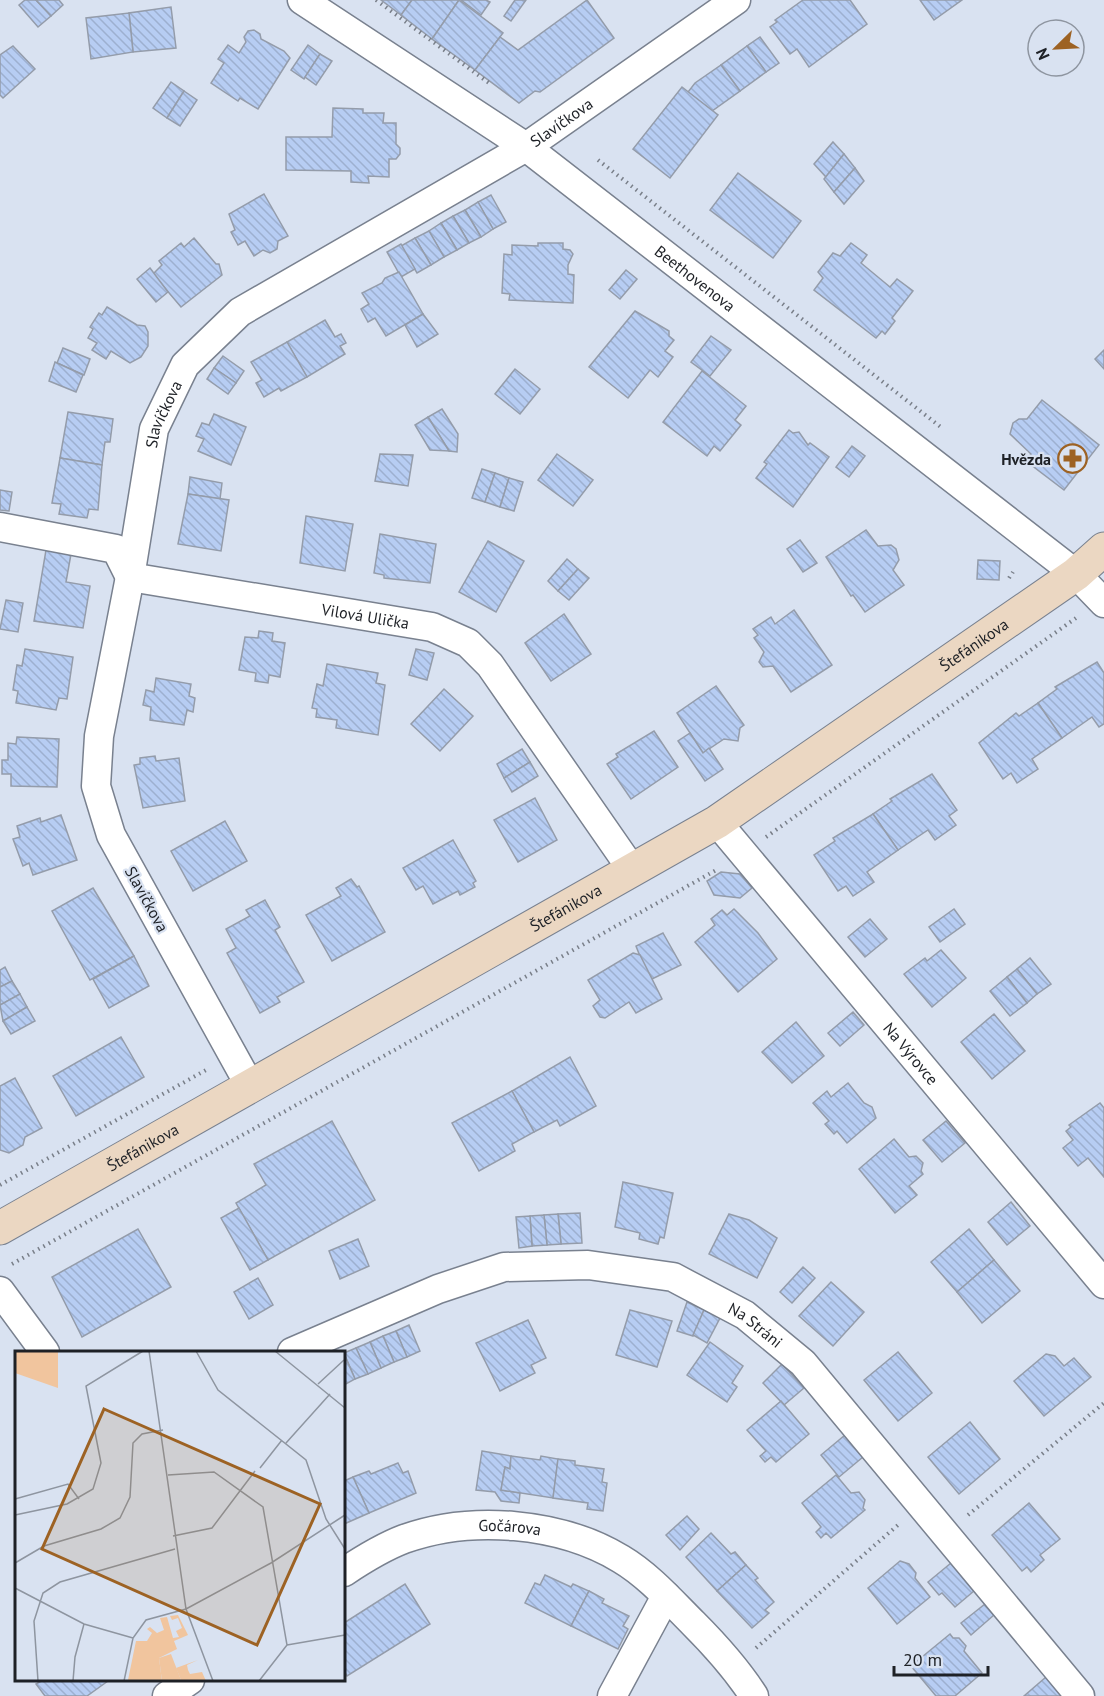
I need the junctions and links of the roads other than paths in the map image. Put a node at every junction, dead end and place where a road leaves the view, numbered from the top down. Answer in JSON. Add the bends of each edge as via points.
{"nodes":[{"id":1,"x":302,"y":0,"type":"edge"},
{"id":2,"x":736,"y":0,"type":"edge"},
{"id":3,"x":526,"y":147,"type":"junction"},
{"id":4,"x":0,"y":527,"type":"edge"},
{"id":5,"x":1104,"y":549,"type":"edge"},
{"id":6,"x":1076,"y":574,"type":"junction"},
{"id":7,"x":130,"y":577,"type":"junction"},
{"id":8,"x":1094,"y":608,"type":"edge"},
{"id":9,"x":717,"y":822,"type":"junction"},
{"id":10,"x":633,"y":871,"type":"junction"},
{"id":11,"x":250,"y":1086,"type":"junction"},
{"id":12,"x":0,"y":1228,"type":"edge"},
{"id":13,"x":5,"y":1278,"type":"edge"},
{"id":14,"x":1104,"y":1284,"type":"edge"},
{"id":15,"x":44,"y":1351,"type":"edge"},
{"id":16,"x":297,"y":1351,"type":"edge"},
{"id":17,"x":345,"y":1571,"type":"edge"},
{"id":18,"x":666,"y":1596,"type":"junction"},
{"id":19,"x":189,"y":1681,"type":"edge"},
{"id":20,"x":167,"y":1696,"type":"edge"},
{"id":21,"x":612,"y":1696,"type":"edge"},
{"id":22,"x":754,"y":1696,"type":"edge"},
{"id":23,"x":1080,"y":1696,"type":"edge"}],
"edges":[{"from":1,"to":3,"type":"street","name":"Beethovenova"},
{"from":2,"to":3,"type":"street","name":"Slavíčkova"},
{"from":3,"to":6,"type":"street","name":"Beethovenova"},
{"from":3,"to":7,"type":"street","name":"Slavíčkova","via":[[240,312],[185,365],[154,429]]},
{"from":4,"to":7,"type":"street","via":[[116,549]]},
{"from":5,"to":6,"type":"street","name":"Štefánikova"},
{"from":6,"to":8,"type":"street","name":"Beethovenova"},
{"from":6,"to":9,"type":"street","name":"Štefánikova"},
{"from":7,"to":10,"type":"street","name":"Vilová Ulička","via":[[432,627],[468,643],[490,665]]},
{"from":7,"to":11,"type":"street","name":"Slavíčkova","via":[[99,735],[96,786],[111,835]]},
{"from":9,"to":10,"type":"street","name":"Štefánikova"},
{"from":9,"to":14,"type":"street","name":"Na Výrovce"},
{"from":10,"to":11,"type":"street","name":"Štefánikova"},
{"from":11,"to":12,"type":"street","name":"Štefánikova"},
{"from":13,"to":15,"type":"street"},
{"from":16,"to":23,"type":"street","name":"Na Stráni","via":[[438,1289],[504,1267],[588,1265],[673,1276],[745,1315],[803,1363]]},
{"from":17,"to":18,"type":"street","name":"Gočárova","via":[[403,1539],[438,1530],[495,1526],[564,1534],[621,1559]]},
{"from":18,"to":21,"type":"street"},
{"from":18,"to":22,"type":"street","name":"Gočárova","via":[[735,1666]]},
{"from":19,"to":20,"type":"street"}]}
